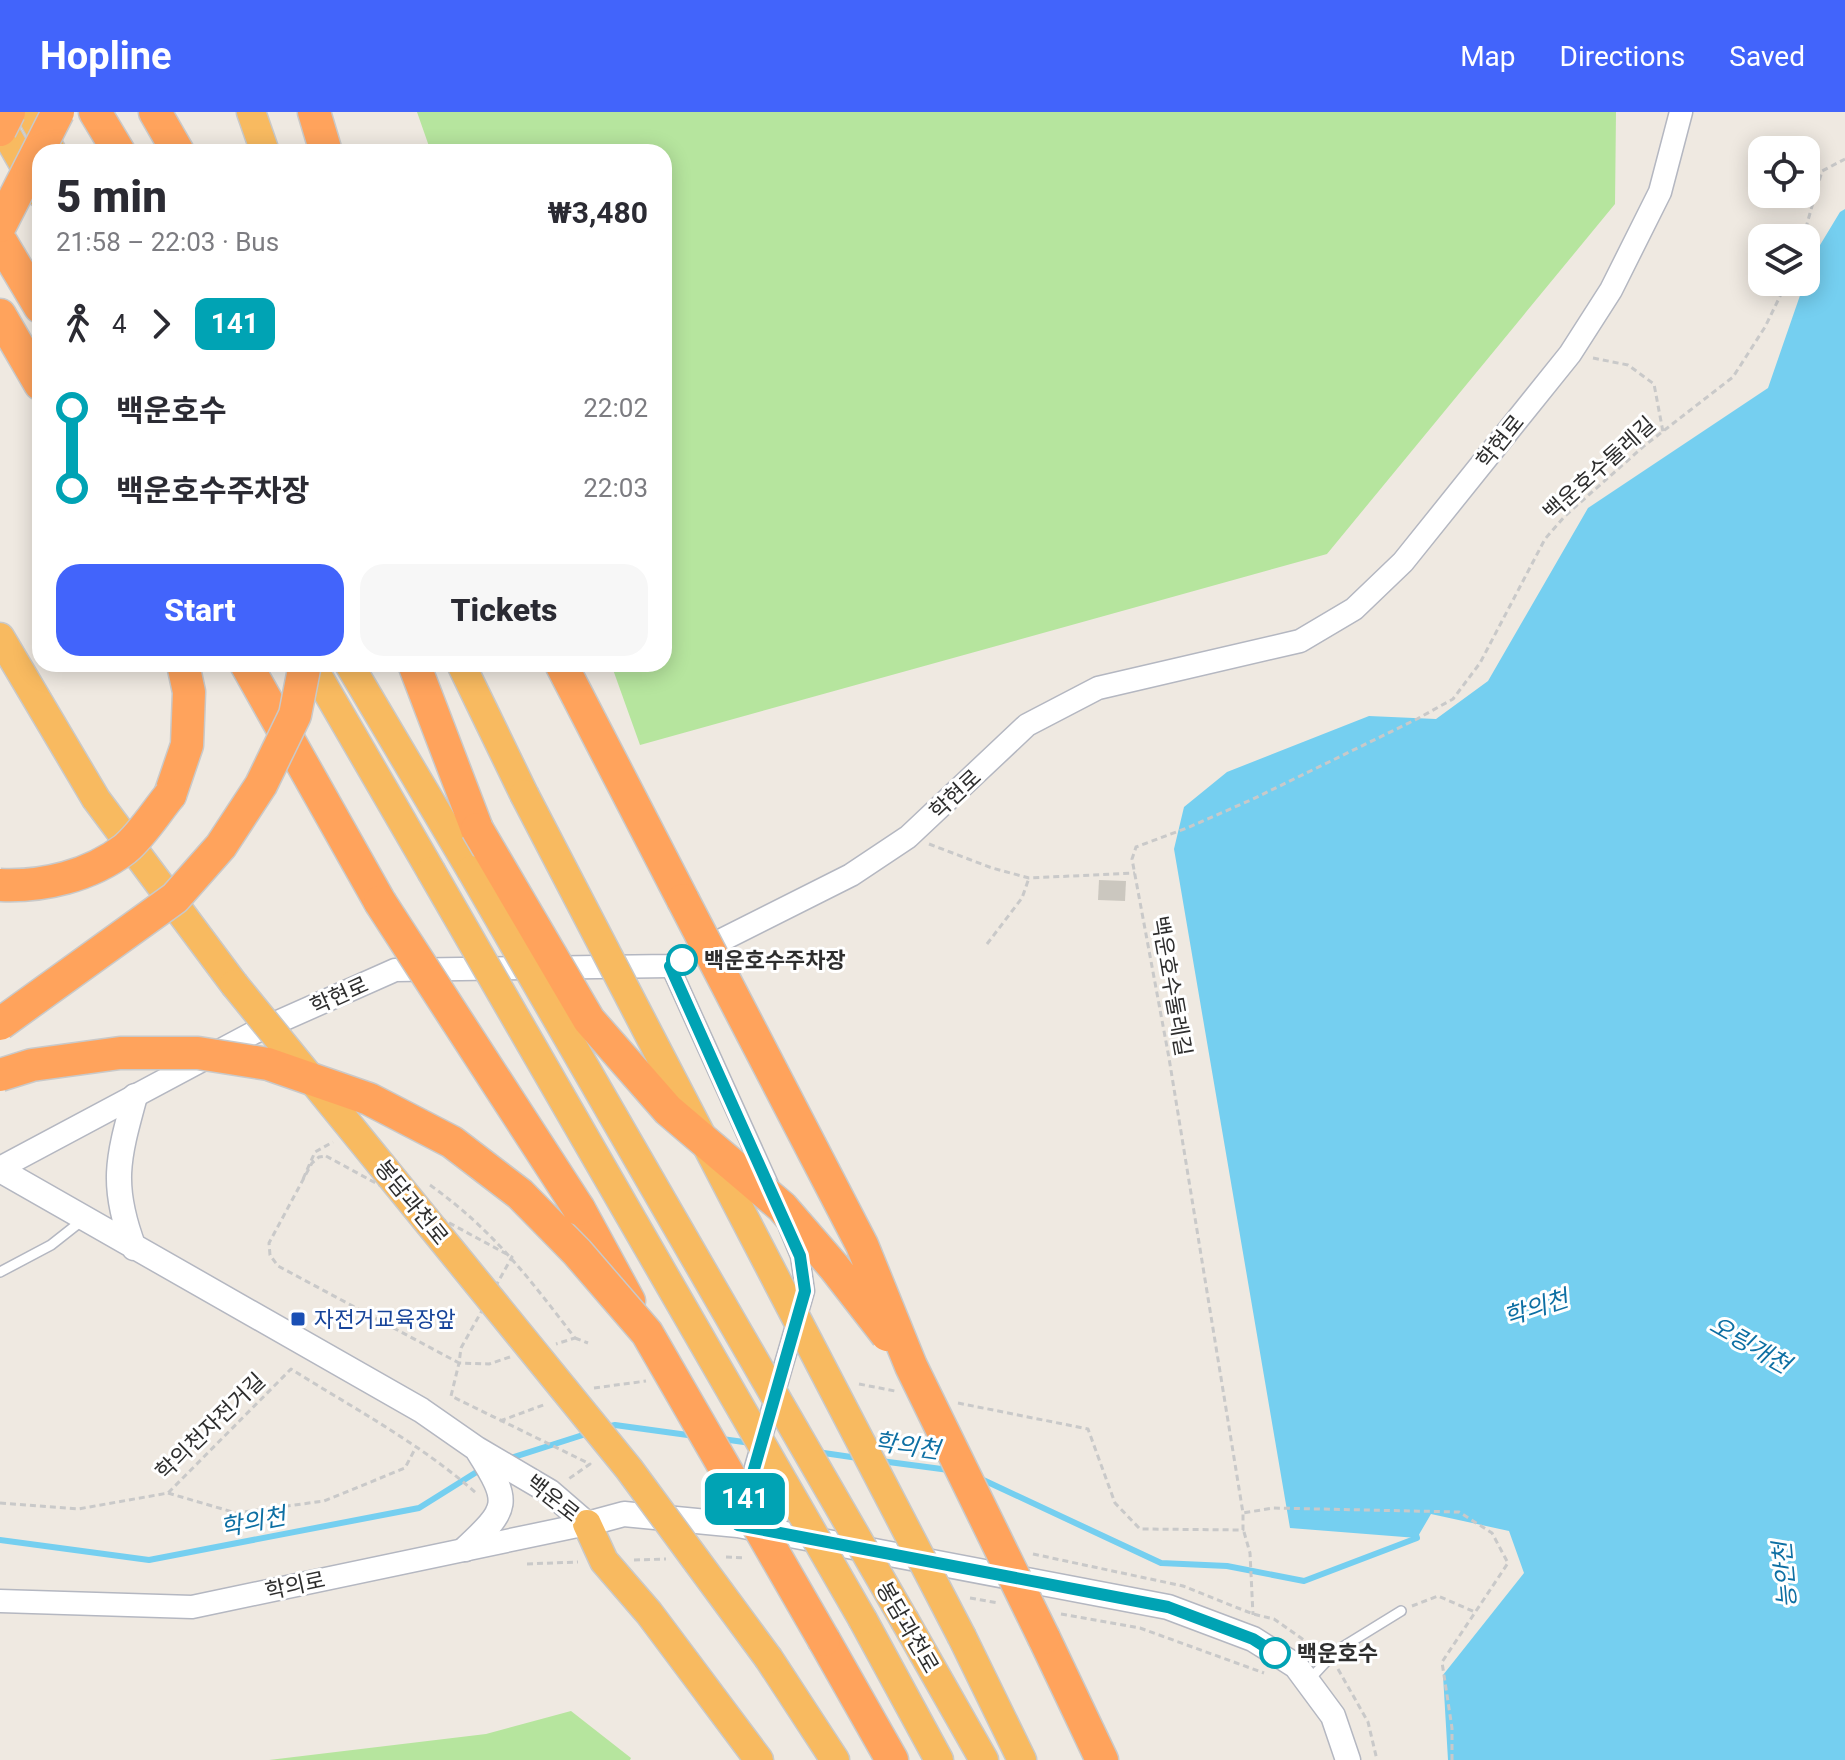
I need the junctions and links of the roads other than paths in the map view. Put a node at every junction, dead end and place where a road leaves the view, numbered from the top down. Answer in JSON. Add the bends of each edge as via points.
{"nodes":[{"id":1,"x":9,"y":112,"type":"edge"},
{"id":2,"x":30,"y":112,"type":"edge"},
{"id":3,"x":58,"y":112,"type":"edge"},
{"id":4,"x":95,"y":112,"type":"edge"},
{"id":5,"x":155,"y":112,"type":"edge"},
{"id":6,"x":251,"y":112,"type":"edge"},
{"id":7,"x":314,"y":112,"type":"edge"},
{"id":8,"x":1681,"y":112,"type":"edge"},
{"id":9,"x":0,"y":123,"type":"edge"},
{"id":10,"x":0,"y":130,"type":"edge"},
{"id":11,"x":42,"y":144,"type":"edge"},
{"id":12,"x":48,"y":144,"type":"edge"},
{"id":13,"x":114,"y":144,"type":"edge"},
{"id":14,"x":173,"y":144,"type":"edge"},
{"id":15,"x":262,"y":144,"type":"edge"},
{"id":16,"x":324,"y":144,"type":"edge"},
{"id":17,"x":32,"y":163,"type":"edge"},
{"id":18,"x":10,"y":165,"type":"dead end"},
{"id":19,"x":32,"y":181,"type":"edge"},
{"id":20,"x":32,"y":188,"type":"edge"},
{"id":21,"x":0,"y":226,"type":"edge"},
{"id":22,"x":0,"y":240,"type":"edge"},
{"id":23,"x":32,"y":294,"type":"edge"},
{"id":24,"x":0,"y":315,"type":"edge"},
{"id":25,"x":32,"y":370,"type":"edge"},
{"id":26,"x":0,"y":637,"type":"edge"},
{"id":27,"x":185,"y":672,"type":"edge"},
{"id":28,"x":251,"y":672,"type":"edge"},
{"id":29,"x":303,"y":672,"type":"edge"},
{"id":30,"x":316,"y":672,"type":"edge"},
{"id":31,"x":354,"y":672,"type":"edge"},
{"id":32,"x":417,"y":672,"type":"edge"},
{"id":33,"x":465,"y":672,"type":"edge"},
{"id":34,"x":565,"y":672,"type":"edge"},
{"id":35,"x":0,"y":885,"type":"edge"},
{"id":36,"x":670,"y":966,"type":"junction"},
{"id":37,"x":0,"y":1024,"type":"edge"},
{"id":38,"x":0,"y":1075,"type":"edge"},
{"id":39,"x":135,"y":1096,"type":"junction"},
{"id":40,"x":0,"y":1169,"type":"edge"},
{"id":41,"x":84,"y":1219,"type":"junction"},
{"id":42,"x":134,"y":1248,"type":"junction"},
{"id":43,"x":0,"y":1272,"type":"edge"},
{"id":44,"x":647,"y":1333,"type":"junction"},
{"id":45,"x":911,"y":1366,"type":"junction"},
{"id":46,"x":477,"y":1449,"type":"junction"},
{"id":47,"x":587,"y":1524,"type":"junction"},
{"id":48,"x":738,"y":1525,"type":"junction"},
{"id":49,"x":465,"y":1549,"type":"junction"},
{"id":50,"x":0,"y":1601,"type":"edge"},
{"id":51,"x":1401,"y":1611,"type":"road end"},
{"id":52,"x":1309,"y":1680,"type":"junction"},
{"id":53,"x":759,"y":1760,"type":"edge"},
{"id":54,"x":835,"y":1760,"type":"edge"},
{"id":55,"x":892,"y":1760,"type":"edge"},
{"id":56,"x":939,"y":1760,"type":"edge"},
{"id":57,"x":984,"y":1760,"type":"edge"},
{"id":58,"x":1022,"y":1760,"type":"edge"},
{"id":59,"x":1102,"y":1760,"type":"edge"},
{"id":60,"x":1348,"y":1760,"type":"edge"}],
"edges":[{"from":1,"to":10,"type":"highway","bridge":true},
{"from":2,"to":12,"type":"highway"},
{"from":3,"to":11,"type":"highway","bridge":true},
{"from":4,"to":13,"type":"highway"},
{"from":5,"to":14,"type":"highway"},
{"from":6,"to":15,"type":"highway"},
{"from":7,"to":16,"type":"highway"},
{"from":8,"to":36,"type":"street","name":"학현로","via":[[1660,192],[1611,290],[1570,354],[1403,562],[1354,609],[1300,641],[1098,688],[1027,725],[908,837],[851,875]]},
{"from":9,"to":19,"type":"highway","bridge":true},
{"from":17,"to":21,"type":"highway","bridge":true},
{"from":18,"to":20,"type":"lane"},
{"from":22,"to":23,"type":"highway"},
{"from":24,"to":25,"type":"highway"},
{"from":26,"to":54,"type":"highway","name":"봉담과천로","bridge":true,"via":[[96,799],[234,984],[629,1469],[769,1659]]},
{"from":27,"to":35,"type":"highway","bridge":true,"via":[[187,745],[170,795],[126,848],[83,874],[28,886]]},
{"from":28,"to":44,"type":"highway","bridge":true,"via":[[380,902],[579,1209]]},
{"from":29,"to":37,"type":"highway","bridge":true,"via":[[295,715],[261,785],[221,846],[175,898]]},
{"from":30,"to":56,"type":"highway","name":"봉담과천로","bridge":true},
{"from":31,"to":57,"type":"highway","name":"봉담과천로","bridge":true},
{"from":32,"to":45,"type":"highway","bridge":true,"via":[[477,829],[589,1020],[668,1110],[782,1207]]},
{"from":33,"to":58,"type":"highway","name":"봉담과천로","bridge":true},
{"from":34,"to":45,"type":"highway","bridge":true,"via":[[862,1245]]},
{"from":36,"to":39,"type":"street","name":"학현로","via":[[395,970],[253,1033]]},
{"from":36,"to":48,"type":"street","via":[[800,1256],[805,1291]]},
{"from":38,"to":44,"type":"highway","bridge":true,"via":[[32,1065],[120,1053],[198,1053],[268,1064],[369,1099],[452,1142],[520,1194]]},
{"from":39,"to":40,"type":"street","name":"학현로"},
{"from":39,"to":42,"type":"main road","via":[[119,1154],[123,1219]]},
{"from":40,"to":41,"type":"main road","name":"백운로"},
{"from":41,"to":42,"type":"main road","name":"백운로"},
{"from":41,"to":43,"type":"lane","via":[[51,1245]]},
{"from":42,"to":46,"type":"main road","name":"백운로","via":[[421,1410]]},
{"from":44,"to":55,"type":"highway","bridge":true},
{"from":45,"to":59,"type":"highway","bridge":true},
{"from":46,"to":47,"type":"main road","name":"백운로","via":[[550,1492]]},
{"from":46,"to":49,"type":"main road","via":[[492,1496],[501,1502],[495,1521]]},
{"from":47,"to":48,"type":"main road","name":"백운로","via":[[624,1514]]},
{"from":47,"to":49,"type":"street","name":"학의로"},
{"from":47,"to":53,"type":"highway","via":[[604,1561]]},
{"from":48,"to":52,"type":"main road","name":"백운로","via":[[1168,1607],[1253,1639]]},
{"from":49,"to":50,"type":"street","name":"학의로","via":[[192,1607]]},
{"from":51,"to":52,"type":"lane","via":[[1336,1651]]},
{"from":52,"to":60,"type":"main road","name":"백운로","via":[[1333,1716]]}]}
